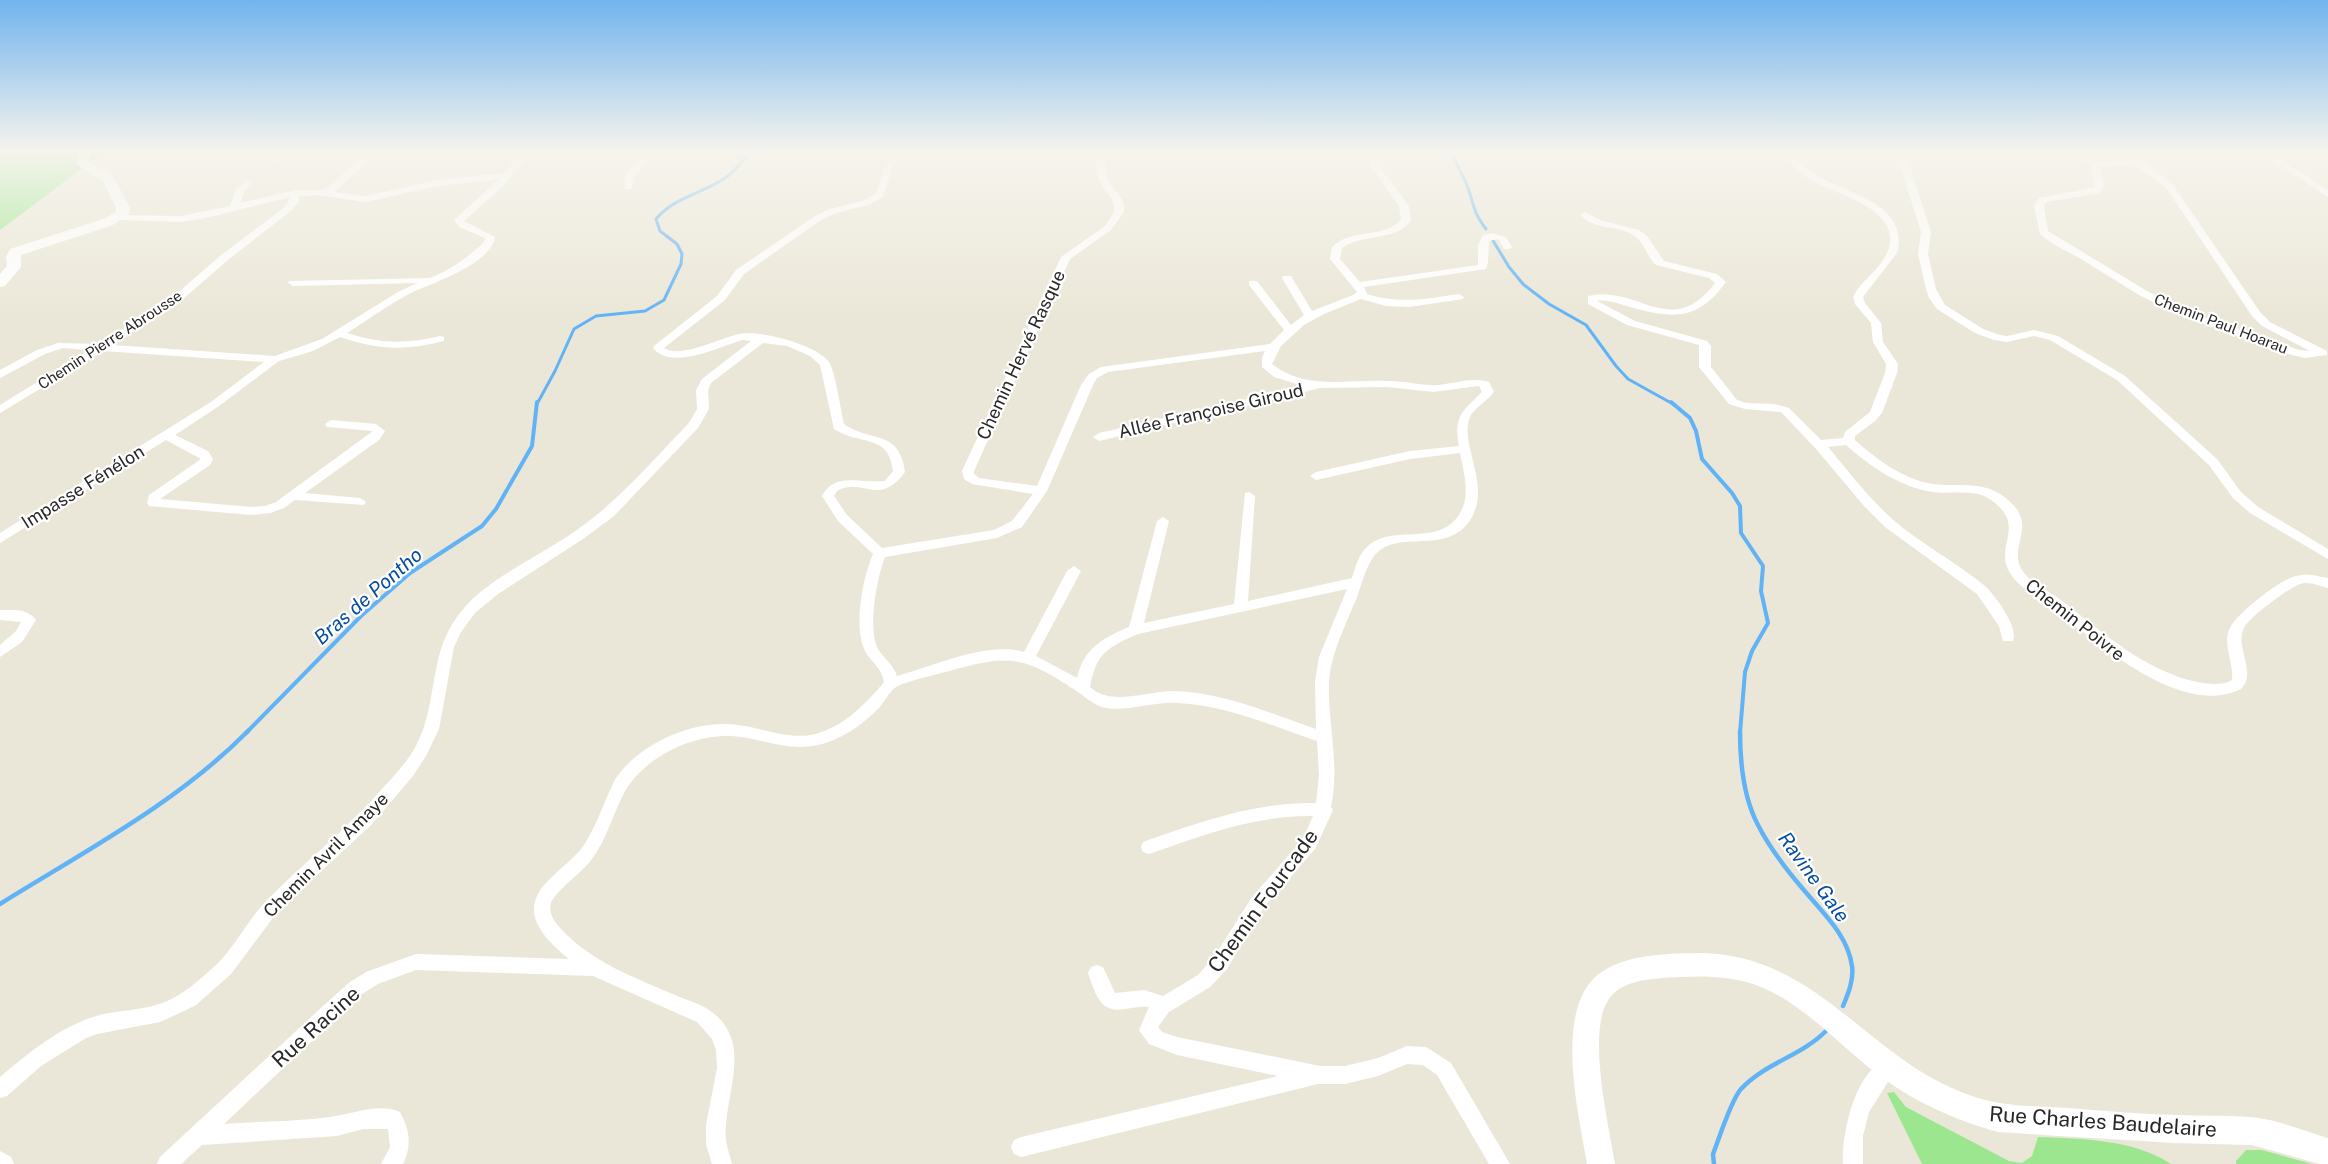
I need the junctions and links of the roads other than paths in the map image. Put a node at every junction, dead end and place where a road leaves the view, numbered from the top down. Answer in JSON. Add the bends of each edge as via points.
{"nodes":[{"id":1,"x":122,"y":206,"type":"edge"},
{"id":2,"x":237,"y":206,"type":"edge"},
{"id":3,"x":290,"y":206,"type":"edge"},
{"id":4,"x":475,"y":206,"type":"edge"},
{"id":5,"x":859,"y":206,"type":"edge"},
{"id":6,"x":1119,"y":206,"type":"edge"},
{"id":7,"x":1404,"y":206,"type":"edge"},
{"id":8,"x":1874,"y":206,"type":"edge"},
{"id":9,"x":1918,"y":206,"type":"edge"},
{"id":10,"x":2040,"y":206,"type":"edge"},
{"id":11,"x":2183,"y":206,"type":"edge"},
{"id":12,"x":234,"y":207,"type":"joint"},
{"id":13,"x":1586,"y":215,"type":"dead end"},
{"id":14,"x":120,"y":217,"type":"junction"},
{"id":15,"x":1507,"y":248,"type":"dead end"},
{"id":16,"x":1287,"y":278,"type":"dead end"},
{"id":17,"x":432,"y":280,"type":"junction"},
{"id":18,"x":0,"y":283,"type":"edge"},
{"id":19,"x":293,"y":283,"type":"dead end"},
{"id":20,"x":1253,"y":283,"type":"dead end"},
{"id":21,"x":1359,"y":290,"type":"junction"},
{"id":22,"x":1459,"y":297,"type":"dead end"},
{"id":23,"x":1310,"y":316,"type":"junction"},
{"id":24,"x":1290,"y":331,"type":"junction"},
{"id":25,"x":340,"y":334,"type":"junction"},
{"id":26,"x":440,"y":339,"type":"dead end"},
{"id":27,"x":761,"y":339,"type":"junction"},
{"id":28,"x":101,"y":347,"type":"junction"},
{"id":29,"x":1274,"y":347,"type":"junction"},
{"id":30,"x":2324,"y":353,"type":"edge"},
{"id":31,"x":275,"y":359,"type":"junction"},
{"id":32,"x":0,"y":375,"type":"edge"},
{"id":33,"x":1323,"y":386,"type":"junction"},
{"id":34,"x":0,"y":410,"type":"edge"},
{"id":35,"x":331,"y":424,"type":"dead end"},
{"id":36,"x":166,"y":435,"type":"junction"},
{"id":37,"x":1100,"y":437,"type":"dead end"},
{"id":38,"x":1849,"y":441,"type":"junction"},
{"id":39,"x":1821,"y":447,"type":"junction"},
{"id":40,"x":1466,"y":449,"type":"junction"},
{"id":41,"x":1316,"y":476,"type":"dead end"},
{"id":42,"x":1041,"y":491,"type":"junction"},
{"id":43,"x":293,"y":496,"type":"junction"},
{"id":44,"x":1249,"y":496,"type":"dead end"},
{"id":45,"x":360,"y":502,"type":"dead end"},
{"id":46,"x":1163,"y":521,"type":"dead end"},
{"id":47,"x":0,"y":539,"type":"edge"},
{"id":48,"x":880,"y":553,"type":"junction"},
{"id":49,"x":2328,"y":555,"type":"edge"},
{"id":50,"x":1074,"y":572,"type":"dead end"},
{"id":51,"x":1356,"y":582,"type":"junction"},
{"id":52,"x":2328,"y":583,"type":"edge"},
{"id":53,"x":1241,"y":606,"type":"junction"},
{"id":54,"x":0,"y":615,"type":"edge"},
{"id":55,"x":1135,"y":630,"type":"junction"},
{"id":56,"x":2008,"y":637,"type":"dead end"},
{"id":57,"x":0,"y":652,"type":"edge"},
{"id":58,"x":1028,"y":658,"type":"junction"},
{"id":59,"x":891,"y":683,"type":"junction"},
{"id":60,"x":1083,"y":688,"type":"junction"},
{"id":61,"x":1325,"y":738,"type":"junction"},
{"id":62,"x":1325,"y":810,"type":"junction"},
{"id":63,"x":1149,"y":847,"type":"dead end"},
{"id":64,"x":596,"y":968,"type":"junction"},
{"id":65,"x":1097,"y":973,"type":"dead end"},
{"id":66,"x":1163,"y":1005,"type":"junction"},
{"id":67,"x":1889,"y":1066,"type":"junction"},
{"id":68,"x":1320,"y":1075,"type":"junction"},
{"id":69,"x":0,"y":1089,"type":"edge"},
{"id":70,"x":200,"y":1135,"type":"junction"},
{"id":71,"x":1021,"y":1147,"type":"dead end"},
{"id":72,"x":2328,"y":1152,"type":"edge"},
{"id":73,"x":0,"y":1161,"type":"edge"},
{"id":74,"x":4,"y":1164,"type":"edge"},
{"id":75,"x":167,"y":1164,"type":"edge"},
{"id":76,"x":390,"y":1164,"type":"edge"},
{"id":77,"x":722,"y":1164,"type":"edge"},
{"id":78,"x":1500,"y":1164,"type":"edge"},
{"id":79,"x":1601,"y":1164,"type":"edge"},
{"id":80,"x":1853,"y":1164,"type":"edge"}],
"edges":[{"from":1,"to":14,"type":"main road"},
{"from":2,"to":12,"type":"street"},
{"from":3,"to":28,"type":"street","name":"Chemin Pierre Abrousse","via":[[179,297]]},
{"from":4,"to":17,"type":"street","via":[[459,220],[491,240],[465,265]]},
{"from":5,"to":27,"type":"street","via":[[823,214],[740,272],[715,303],[658,348],[678,356],[732,339]]},
{"from":6,"to":42,"type":"street","name":"Chemin Hervé Rasque","via":[[1108,228],[1066,257],[968,471],[968,476],[976,481]]},
{"from":7,"to":21,"type":"street","via":[[1406,221],[1399,228],[1357,235],[1337,247],[1335,259]]},
{"from":8,"to":38,"type":"street","via":[[1893,227],[1894,247],[1858,297],[1876,323],[1878,342],[1892,364],[1876,412],[1849,435]]},
{"from":9,"to":49,"type":"street","via":[[1926,232],[1923,254],[1931,289],[1941,308],[1998,338],[2013,339],[2034,333],[2054,338],[2121,378],[2213,462],[2237,495],[2254,510]]},
{"from":10,"to":30,"type":"street","name":"Chemin Paul Hoarau","via":[[2043,232],[2049,238],[2143,293],[2182,312],[2296,353]]},
{"from":11,"to":30,"type":"street","via":[[2256,314],[2266,324]]},
{"from":12,"to":14,"type":"street","via":[[181,219]]},
{"from":13,"to":39,"type":"street","via":[[1601,224],[1637,233],[1660,263],[1713,276],[1721,282],[1707,301],[1680,313],[1663,313],[1606,297],[1592,298],[1592,302],[1631,323],[1703,343],[1706,367],[1733,402],[1785,410]]},
{"from":14,"to":18,"type":"main road","via":[[15,252],[14,267]]},
{"from":15,"to":21,"type":"street","via":[[1501,237],[1490,236],[1481,246],[1482,267]]},
{"from":16,"to":23,"type":"street"},
{"from":17,"to":19,"type":"street"},
{"from":17,"to":25,"type":"street"},
{"from":20,"to":24,"type":"street"},
{"from":21,"to":22,"type":"street","via":[[1379,302],[1400,305]]},
{"from":21,"to":23,"type":"street","via":[[1352,301]]},
{"from":23,"to":24,"type":"street"},
{"from":24,"to":29,"type":"street"},
{"from":25,"to":26,"type":"street","via":[[382,347]]},
{"from":25,"to":31,"type":"street"},
{"from":27,"to":48,"type":"street","via":[[789,343],[818,357],[826,368],[838,426],[850,434],[878,440],[896,454],[899,472],[889,484],[844,484],[832,488],[828,496],[833,508]]},
{"from":27,"to":69,"type":"street","name":"Chemin Avril Amaye","via":[[706,381],[702,390],[703,409],[694,425],[609,513],[470,610],[447,647],[431,729],[407,772],[365,820],[272,906],[225,969],[190,999],[160,1013],[79,1032],[34,1060]]},
{"from":28,"to":31,"type":"street"},
{"from":28,"to":32,"type":"street","via":[[72,344],[51,348]]},
{"from":28,"to":34,"type":"street","name":"Chemin Pierre Abrousse"},
{"from":29,"to":33,"type":"street","name":"Chemin Fourcade","via":[[1266,359],[1270,369],[1286,378]]},
{"from":29,"to":42,"type":"street","via":[[1099,372],[1087,385]]},
{"from":31,"to":36,"type":"street","name":"Impasse Fénélon"},
{"from":33,"to":37,"type":"street","name":"Allée Françoise Giroud"},
{"from":33,"to":40,"type":"street","name":"Chemin Fourcade","via":[[1388,384],[1430,388],[1485,384],[1488,392],[1464,418]]},
{"from":35,"to":43,"type":"street","via":[[379,431]]},
{"from":36,"to":43,"type":"street","via":[[207,459],[160,492],[153,503],[251,511],[280,505]]},
{"from":36,"to":47,"type":"street","name":"Impasse Fénélon"},
{"from":38,"to":39,"type":"street","via":[[1827,442]]},
{"from":38,"to":52,"type":"street","name":"Chemin Poivre","via":[[1918,486],[1977,489],[1997,497],[2016,522],[2018,536],[2011,560],[2022,580],[2125,659],[2182,686],[2212,690],[2235,686],[2241,676],[2235,628],[2242,617],[2297,580]]},
{"from":39,"to":56,"type":"street","via":[[1890,524],[1982,591],[2006,625]]},
{"from":40,"to":41,"type":"street","via":[[1410,455]]},
{"from":40,"to":51,"type":"street","name":"Chemin Fourcade","via":[[1472,502],[1461,523],[1427,538],[1377,544],[1366,557]]},
{"from":42,"to":48,"type":"street","via":[[1017,524],[1006,532]]},
{"from":43,"to":45,"type":"street"},
{"from":44,"to":53,"type":"street"},
{"from":46,"to":55,"type":"street"},
{"from":48,"to":59,"type":"street","via":[[872,575],[868,634],[870,648],[886,665]]},
{"from":50,"to":58,"type":"street"},
{"from":51,"to":53,"type":"street"},
{"from":51,"to":61,"type":"street","name":"Chemin Fourcade","via":[[1322,672]]},
{"from":53,"to":55,"type":"street"},
{"from":54,"to":57,"type":"street","via":[[21,615],[29,620],[20,636]]},
{"from":55,"to":60,"type":"street","via":[[1108,641],[1094,653]]},
{"from":58,"to":59,"type":"street","via":[[1011,654],[992,656]]},
{"from":58,"to":60,"type":"street"},
{"from":59,"to":64,"type":"street","via":[[862,715],[833,734],[813,741],[793,742],[744,731],[703,733],[665,746],[632,769],[616,793],[597,841],[547,894],[540,907],[544,922],[567,947]]},
{"from":60,"to":61,"type":"street","via":[[1093,698],[1109,703],[1177,697],[1206,701]]},
{"from":61,"to":62,"type":"street","name":"Chemin Fourcade"},
{"from":62,"to":63,"type":"street","name":"Chemin Fourcade","via":[[1298,808],[1255,813]]},
{"from":62,"to":66,"type":"street","name":"Chemin Fourcade","via":[[1308,846],[1259,900],[1225,960],[1202,983]]},
{"from":64,"to":70,"type":"street","name":"Rue Racine","via":[[416,962],[393,969],[356,988]]},
{"from":64,"to":77,"type":"street","via":[[703,1016],[722,1038],[727,1054],[714,1139]]},
{"from":65,"to":66,"type":"street","via":[[1112,1001],[1153,999]]},
{"from":66,"to":68,"type":"street","via":[[1148,1030],[1167,1043]]},
{"from":67,"to":72,"type":"main road","name":"Rue Charles Baudelaire","via":[[1934,1095],[1971,1112],[1998,1118],[2252,1131]]},
{"from":67,"to":79,"type":"main road","name":"Rue Charles Baudelaire","via":[[1779,982],[1738,968],[1694,964],[1634,969],[1615,977],[1600,990],[1590,1011],[1585,1038]]},
{"from":67,"to":80,"type":"street","via":[[1870,1088],[1857,1114],[1851,1146]]},
{"from":68,"to":71,"type":"street"},
{"from":68,"to":78,"type":"street","via":[[1345,1076],[1407,1055],[1426,1056],[1444,1069]]},
{"from":70,"to":75,"type":"street","name":"Rue Racine"},
{"from":70,"to":76,"type":"street","via":[[393,1119],[401,1132],[398,1155]]},
{"from":73,"to":74,"type":"street"}]}
